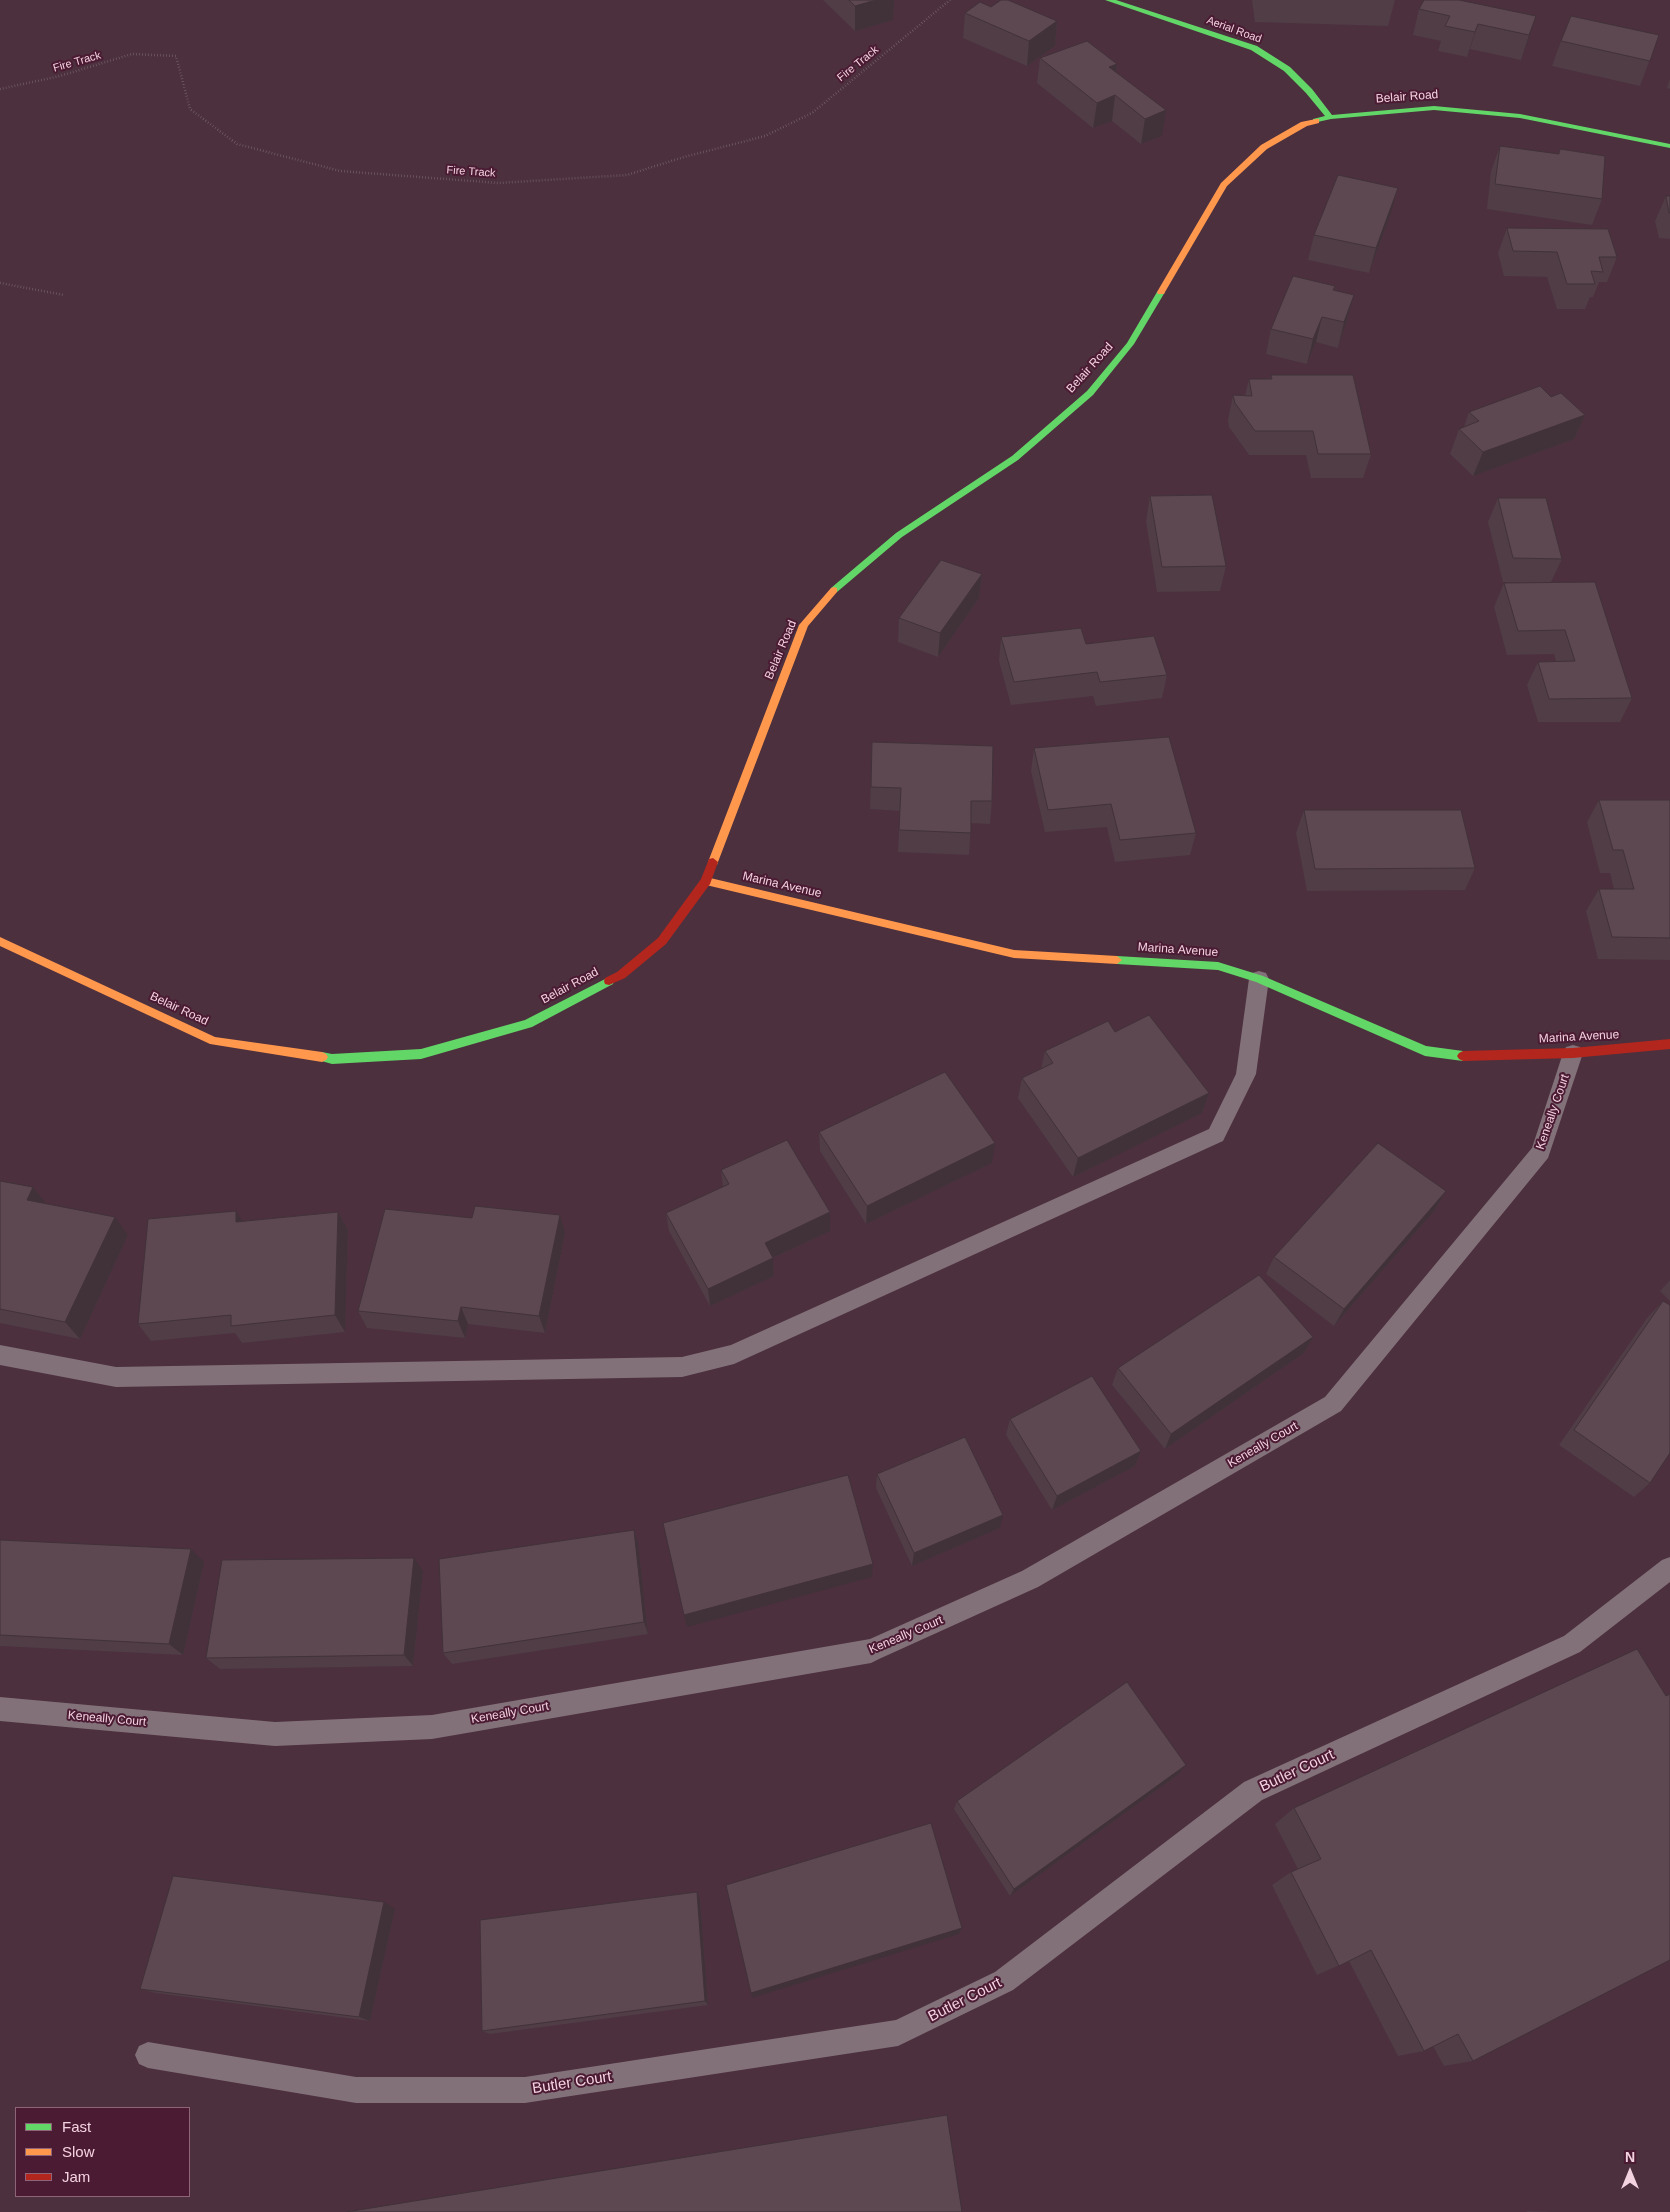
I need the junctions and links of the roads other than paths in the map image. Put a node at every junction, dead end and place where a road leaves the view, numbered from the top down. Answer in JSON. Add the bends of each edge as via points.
{"nodes":[{"id":1,"x":1109,"y":0,"type":"edge"},
{"id":2,"x":1330,"y":117,"type":"junction"},
{"id":3,"x":1670,"y":146,"type":"edge"},
{"id":4,"x":706,"y":880,"type":"junction"},
{"id":5,"x":0,"y":941,"type":"edge"},
{"id":6,"x":1259,"y":979,"type":"junction"},
{"id":7,"x":1670,"y":1044,"type":"edge"},
{"id":8,"x":1573,"y":1053,"type":"junction"},
{"id":9,"x":0,"y":1355,"type":"edge"},
{"id":10,"x":1670,"y":1568,"type":"edge"},
{"id":11,"x":0,"y":1709,"type":"edge"},
{"id":12,"x":148,"y":2055,"type":"dead end"}],
"edges":[{"from":1,"to":2,"type":"main road","name":"Aerial Road","via":[[1254,48],[1287,69]]},
{"from":2,"to":3,"type":"main road","name":"Belair Road","via":[[1434,108],[1520,116]]},
{"from":2,"to":4,"type":"main road","name":"Belair Road","via":[[1304,124],[1264,147],[1224,186],[1130,344],[1090,393],[1015,458],[898,535],[836,587],[804,625]]},
{"from":4,"to":5,"type":"main road","name":"Belair Road","via":[[662,941],[621,975],[528,1024],[421,1054],[332,1059],[214,1041]]},
{"from":4,"to":6,"type":"main road","name":"Marina Avenue","via":[[1014,954],[1218,966]]},
{"from":6,"to":8,"type":"main road","name":"Marina Avenue","via":[[1425,1051],[1455,1056]]},
{"from":6,"to":9,"type":"lane","via":[[1246,1074],[1216,1135],[734,1354],[682,1367],[116,1377]]},
{"from":7,"to":8,"type":"main road","name":"Marina Avenue"},
{"from":8,"to":11,"type":"lane","name":"Keneally Court","via":[[1542,1152],[1333,1404],[1030,1579],[871,1651],[432,1727],[275,1734]]},
{"from":10,"to":12,"type":"lane","name":"Butler Court","via":[[1572,1644],[1253,1791],[1004,1981],[898,2033],[525,2090],[356,2090]]}]}
